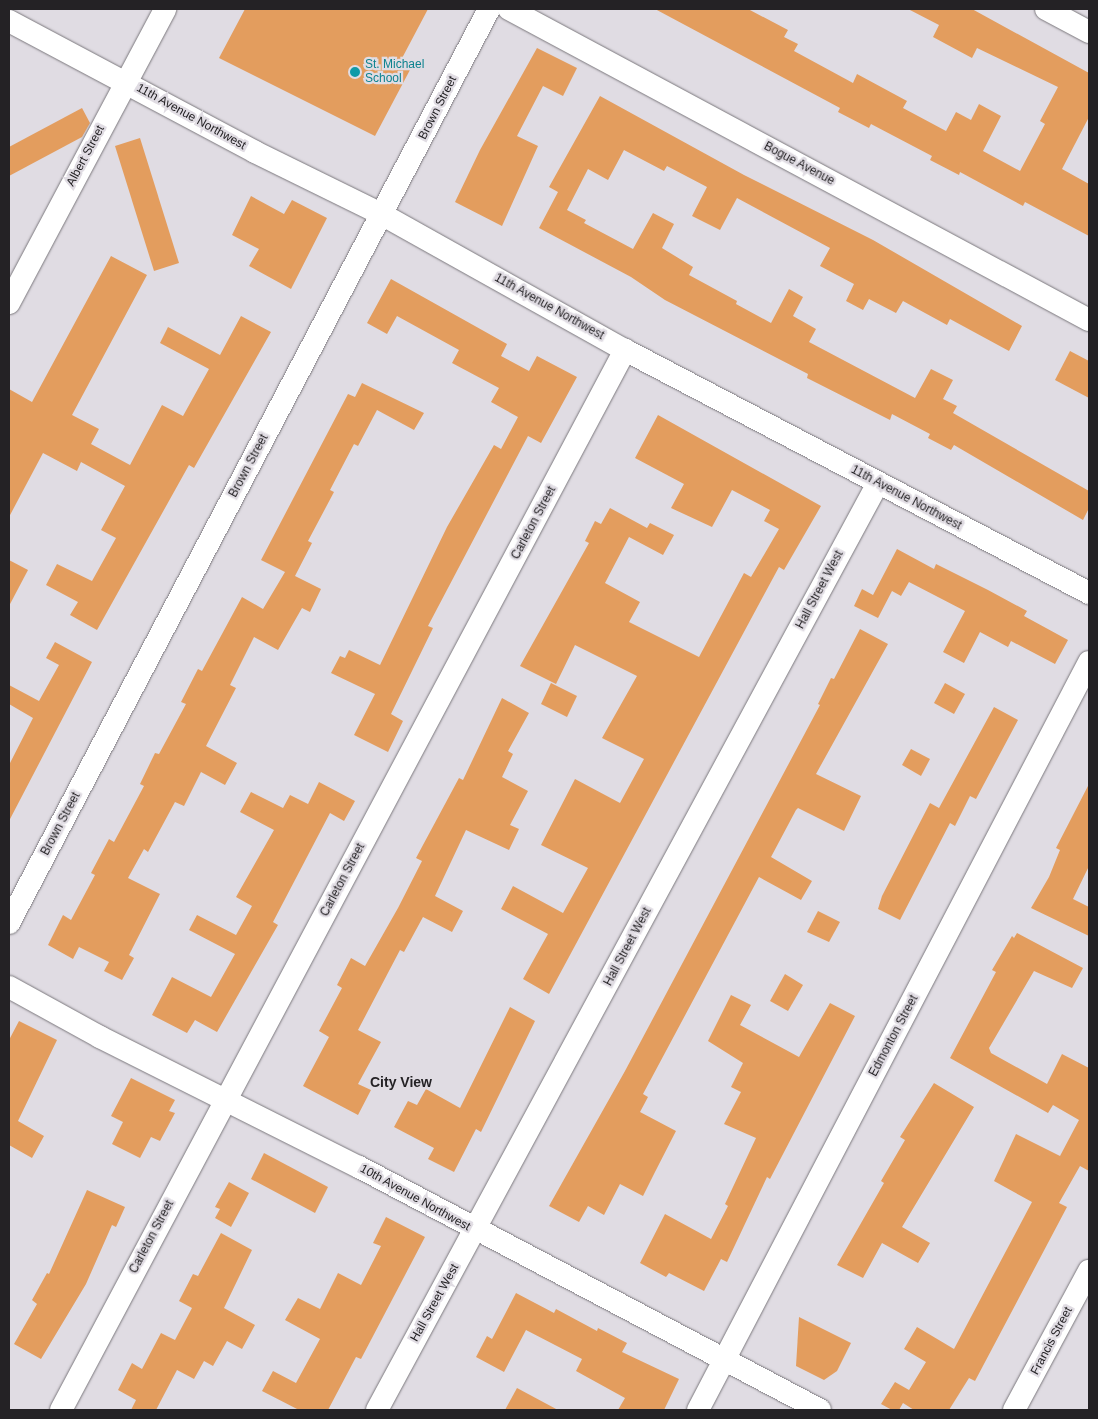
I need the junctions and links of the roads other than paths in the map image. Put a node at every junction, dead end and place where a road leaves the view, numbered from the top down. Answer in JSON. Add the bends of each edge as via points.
{"nodes":[{"id":1,"x":165,"y":9,"type":"edge"},
{"id":2,"x":489,"y":9,"type":"edge"},
{"id":3,"x":509,"y":9,"type":"edge"},
{"id":4,"x":1046,"y":9,"type":"edge"},
{"id":5,"x":9,"y":21,"type":"edge"},
{"id":6,"x":1089,"y":32,"type":"edge"},
{"id":7,"x":126,"y":81,"type":"junction"},
{"id":8,"x":383,"y":215,"type":"junction"},
{"id":9,"x":9,"y":303,"type":"edge"},
{"id":10,"x":1089,"y":320,"type":"edge"},
{"id":11,"x":625,"y":350,"type":"junction"},
{"id":12,"x":878,"y":483,"type":"junction"},
{"id":13,"x":1089,"y":593,"type":"edge"},
{"id":14,"x":1089,"y":662,"type":"edge"},
{"id":15,"x":9,"y":923,"type":"edge"},
{"id":16,"x":9,"y":988,"type":"edge"},
{"id":17,"x":226,"y":1099,"type":"junction"},
{"id":18,"x":474,"y":1230,"type":"junction"},
{"id":19,"x":1089,"y":1272,"type":"edge"},
{"id":20,"x":724,"y":1360,"type":"junction"},
{"id":21,"x":61,"y":1410,"type":"edge"},
{"id":22,"x":377,"y":1410,"type":"edge"},
{"id":23,"x":698,"y":1410,"type":"edge"},
{"id":24,"x":820,"y":1410,"type":"edge"},
{"id":25,"x":1014,"y":1410,"type":"edge"}],
"edges":[{"from":1,"to":7,"type":"street","name":"Albert Street"},
{"from":2,"to":8,"type":"street","name":"Brown Street"},
{"from":3,"to":10,"type":"street","name":"Bogue Avenue"},
{"from":4,"to":6,"type":"street"},
{"from":5,"to":7,"type":"street","name":"11th Avenue Northwest"},
{"from":7,"to":8,"type":"street","name":"11th Avenue Northwest","via":[[255,152]]},
{"from":7,"to":9,"type":"street","name":"Albert Street"},
{"from":8,"to":11,"type":"street","name":"11th Avenue Northwest"},
{"from":8,"to":15,"type":"street","name":"Brown Street"},
{"from":11,"to":12,"type":"street","name":"11th Avenue Northwest"},
{"from":11,"to":17,"type":"street","name":"Carleton Street"},
{"from":12,"to":13,"type":"street","name":"11th Avenue Northwest"},
{"from":12,"to":18,"type":"street","name":"Hall Street West"},
{"from":14,"to":20,"type":"street","name":"Edmonton Street"},
{"from":16,"to":17,"type":"street","name":"10th Avenue Northwest"},
{"from":17,"to":18,"type":"street","name":"10th Avenue Northwest"},
{"from":17,"to":21,"type":"street","name":"Carleton Street"},
{"from":18,"to":20,"type":"street","name":"10th Avenue Northwest"},
{"from":18,"to":22,"type":"street","name":"Hall Street West"},
{"from":19,"to":25,"type":"street","name":"Francis Street"},
{"from":20,"to":23,"type":"street","name":"Edmonton Street"},
{"from":20,"to":24,"type":"street","name":"10th Avenue Northwest"}]}
